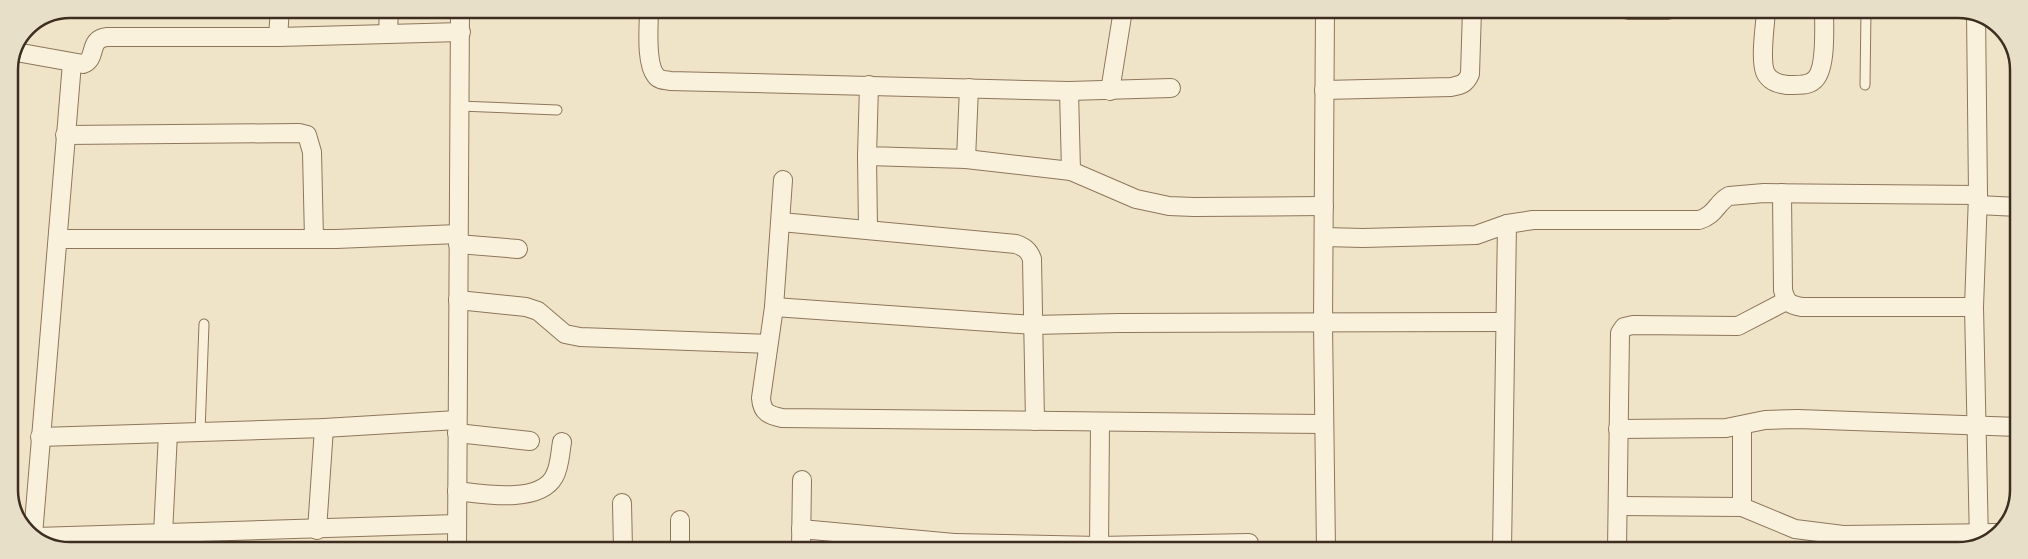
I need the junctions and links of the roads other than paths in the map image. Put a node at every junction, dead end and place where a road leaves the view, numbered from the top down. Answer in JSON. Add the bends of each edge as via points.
{"nodes":[{"id":1,"x":279,"y":18,"type":"edge"},
{"id":2,"x":389,"y":18,"type":"edge"},
{"id":3,"x":460,"y":18,"type":"edge"},
{"id":4,"x":650,"y":18,"type":"edge"},
{"id":5,"x":1122,"y":18,"type":"edge"},
{"id":6,"x":1325,"y":18,"type":"edge"},
{"id":7,"x":1472,"y":18,"type":"edge"},
{"id":8,"x":1766,"y":18,"type":"edge"},
{"id":9,"x":1824,"y":18,"type":"edge"},
{"id":10,"x":1866,"y":18,"type":"edge"},
{"id":11,"x":1976,"y":21,"type":"edge"},
{"id":12,"x":461,"y":32,"type":"junction"},
{"id":13,"x":388,"y":33,"type":"junction"},
{"id":14,"x":278,"y":37,"type":"junction"},
{"id":15,"x":20,"y":53,"type":"edge"},
{"id":16,"x":72,"y":63,"type":"junction"},
{"id":17,"x":869,"y":85,"type":"junction"},
{"id":18,"x":1865,"y":85,"type":"dead end"},
{"id":19,"x":969,"y":88,"type":"junction"},
{"id":20,"x":1171,"y":88,"type":"dead end"},
{"id":21,"x":1069,"y":90,"type":"junction"},
{"id":22,"x":1324,"y":90,"type":"junction"},
{"id":23,"x":1110,"y":91,"type":"junction"},
{"id":24,"x":460,"y":106,"type":"junction"},
{"id":25,"x":557,"y":110,"type":"dead end"},
{"id":26,"x":65,"y":135,"type":"junction"},
{"id":27,"x":867,"y":156,"type":"junction"},
{"id":28,"x":966,"y":159,"type":"junction"},
{"id":29,"x":1071,"y":170,"type":"junction"},
{"id":30,"x":783,"y":180,"type":"dead end"},
{"id":31,"x":1782,"y":193,"type":"junction"},
{"id":32,"x":1978,"y":200,"type":"junction"},
{"id":33,"x":1324,"y":206,"type":"junction"},
{"id":34,"x":2010,"y":206,"type":"edge"},
{"id":35,"x":781,"y":222,"type":"junction"},
{"id":36,"x":1507,"y":224,"type":"junction"},
{"id":37,"x":868,"y":229,"type":"junction"},
{"id":38,"x":1324,"y":237,"type":"junction"},
{"id":39,"x":58,"y":239,"type":"junction"},
{"id":40,"x":314,"y":239,"type":"junction"},
{"id":41,"x":458,"y":239,"type":"junction"},
{"id":42,"x":518,"y":249,"type":"dead end"},
{"id":43,"x":458,"y":300,"type":"junction"},
{"id":44,"x":1786,"y":301,"type":"junction"},
{"id":45,"x":774,"y":307,"type":"junction"},
{"id":46,"x":1974,"y":308,"type":"junction"},
{"id":47,"x":1505,"y":322,"type":"junction"},
{"id":48,"x":204,"y":324,"type":"dead end"},
{"id":49,"x":1323,"y":324,"type":"junction"},
{"id":50,"x":1033,"y":325,"type":"junction"},
{"id":51,"x":768,"y":344,"type":"junction"},
{"id":52,"x":1035,"y":421,"type":"junction"},
{"id":53,"x":1100,"y":423,"type":"junction"},
{"id":54,"x":1324,"y":424,"type":"junction"},
{"id":55,"x":457,"y":426,"type":"junction"},
{"id":56,"x":1742,"y":426,"type":"junction"},
{"id":57,"x":1977,"y":427,"type":"junction"},
{"id":58,"x":2010,"y":427,"type":"edge"},
{"id":59,"x":324,"y":428,"type":"junction"},
{"id":60,"x":1618,"y":429,"type":"junction"},
{"id":61,"x":200,"y":432,"type":"junction"},
{"id":62,"x":168,"y":433,"type":"junction"},
{"id":63,"x":40,"y":436,"type":"junction"},
{"id":64,"x":530,"y":441,"type":"dead end"},
{"id":65,"x":562,"y":442,"type":"dead end"},
{"id":66,"x":802,"y":480,"type":"dead end"},
{"id":67,"x":457,"y":491,"type":"junction"},
{"id":68,"x":622,"y":503,"type":"dead end"},
{"id":69,"x":1618,"y":506,"type":"junction"},
{"id":70,"x":1742,"y":507,"type":"junction"},
{"id":71,"x":680,"y":520,"type":"dead end"},
{"id":72,"x":457,"y":524,"type":"junction"},
{"id":73,"x":34,"y":527,"type":"edge"},
{"id":74,"x":801,"y":529,"type":"junction"},
{"id":75,"x":317,"y":530,"type":"junction"},
{"id":76,"x":163,"y":534,"type":"junction"},
{"id":77,"x":48,"y":537,"type":"edge"},
{"id":78,"x":1977,"y":538,"type":"edge"},
{"id":79,"x":1979,"y":538,"type":"edge"},
{"id":80,"x":458,"y":542,"type":"edge"},
{"id":81,"x":623,"y":542,"type":"edge"},
{"id":82,"x":680,"y":542,"type":"edge"},
{"id":83,"x":801,"y":542,"type":"edge"},
{"id":84,"x":918,"y":542,"type":"edge"},
{"id":85,"x":1099,"y":542,"type":"edge"},
{"id":86,"x":1326,"y":542,"type":"edge"},
{"id":87,"x":1502,"y":542,"type":"edge"},
{"id":88,"x":1617,"y":542,"type":"edge"},
{"id":89,"x":1840,"y":542,"type":"edge"},
{"id":90,"x":1870,"y":542,"type":"edge"}],
"edges":[{"from":1,"to":14,"type":"street"},
{"from":2,"to":13,"type":"street"},
{"from":3,"to":12,"type":"street"},
{"from":4,"to":17,"type":"street","via":[[651,64],[654,74],[660,79]]},
{"from":5,"to":23,"type":"street"},
{"from":6,"to":22,"type":"street"},
{"from":7,"to":22,"type":"street","via":[[1470,74],[1462,85]]},
{"from":8,"to":9,"type":"street","via":[[1765,72],[1780,84],[1793,85],[1813,82],[1818,77],[1824,45]]},
{"from":10,"to":18,"type":"lane"},
{"from":11,"to":32,"type":"street"},
{"from":12,"to":13,"type":"street"},
{"from":12,"to":24,"type":"street"},
{"from":13,"to":14,"type":"street"},
{"from":14,"to":16,"type":"street","via":[[107,37],[96,43],[88,63]]},
{"from":15,"to":16,"type":"street"},
{"from":16,"to":26,"type":"street"},
{"from":17,"to":19,"type":"street"},
{"from":17,"to":27,"type":"street"},
{"from":19,"to":21,"type":"street"},
{"from":19,"to":28,"type":"street"},
{"from":20,"to":23,"type":"street"},
{"from":21,"to":23,"type":"street"},
{"from":21,"to":29,"type":"street"},
{"from":22,"to":33,"type":"street"},
{"from":24,"to":25,"type":"lane"},
{"from":24,"to":41,"type":"street"},
{"from":26,"to":39,"type":"street"},
{"from":26,"to":40,"type":"street","via":[[306,135],[312,152]]},
{"from":27,"to":28,"type":"street"},
{"from":27,"to":37,"type":"street"},
{"from":28,"to":29,"type":"street"},
{"from":29,"to":33,"type":"street","via":[[1136,199],[1169,206]]},
{"from":30,"to":35,"type":"street"},
{"from":31,"to":32,"type":"street"},
{"from":31,"to":36,"type":"street","via":[[1729,196],[1713,214],[1699,220],[1533,220]]},
{"from":31,"to":44,"type":"street","via":[[1783,290]]},
{"from":32,"to":34,"type":"street"},
{"from":32,"to":46,"type":"street"},
{"from":33,"to":38,"type":"street"},
{"from":35,"to":37,"type":"street"},
{"from":35,"to":45,"type":"street"},
{"from":36,"to":38,"type":"street","via":[[1476,235]]},
{"from":36,"to":47,"type":"street"},
{"from":37,"to":50,"type":"street","via":[[1023,246],[1032,259]]},
{"from":38,"to":49,"type":"street"},
{"from":39,"to":40,"type":"street"},
{"from":39,"to":63,"type":"street"},
{"from":40,"to":41,"type":"street"},
{"from":41,"to":42,"type":"street"},
{"from":41,"to":43,"type":"street"},
{"from":43,"to":51,"type":"street","via":[[526,307],[538,311],[565,334],[580,337]]},
{"from":43,"to":55,"type":"street"},
{"from":44,"to":46,"type":"street","via":[[1792,306],[1802,307]]},
{"from":44,"to":60,"type":"street","via":[[1738,326],[1633,325],[1624,328],[1618,344]]},
{"from":45,"to":50,"type":"street"},
{"from":45,"to":51,"type":"street"},
{"from":46,"to":57,"type":"street"},
{"from":47,"to":49,"type":"street"},
{"from":47,"to":87,"type":"street"},
{"from":48,"to":61,"type":"lane"},
{"from":49,"to":50,"type":"street","via":[[1119,322]]},
{"from":49,"to":54,"type":"street"},
{"from":50,"to":52,"type":"street"},
{"from":51,"to":52,"type":"street","via":[[761,407],[765,412],[782,418]]},
{"from":52,"to":53,"type":"street"},
{"from":53,"to":54,"type":"street"},
{"from":53,"to":85,"type":"street"},
{"from":54,"to":86,"type":"street"},
{"from":55,"to":59,"type":"street"},
{"from":55,"to":64,"type":"street"},
{"from":55,"to":67,"type":"street"},
{"from":56,"to":57,"type":"street","via":[[1765,420],[1798,419]]},
{"from":56,"to":60,"type":"street"},
{"from":56,"to":70,"type":"street"},
{"from":57,"to":58,"type":"street"},
{"from":57,"to":79,"type":"street"},
{"from":59,"to":61,"type":"street"},
{"from":59,"to":75,"type":"street"},
{"from":60,"to":69,"type":"street"},
{"from":61,"to":62,"type":"street"},
{"from":62,"to":63,"type":"street"},
{"from":62,"to":76,"type":"street"},
{"from":63,"to":73,"type":"street"},
{"from":65,"to":67,"type":"street","via":[[555,476],[544,487],[517,496]]},
{"from":66,"to":74,"type":"street"},
{"from":67,"to":72,"type":"street"},
{"from":68,"to":81,"type":"street"},
{"from":69,"to":70,"type":"street"},
{"from":69,"to":88,"type":"street"},
{"from":70,"to":89,"type":"street","via":[[1795,529]]},
{"from":71,"to":82,"type":"street"},
{"from":72,"to":75,"type":"street"},
{"from":72,"to":80,"type":"street"},
{"from":74,"to":83,"type":"street"},
{"from":74,"to":84,"type":"street"},
{"from":75,"to":76,"type":"street"},
{"from":76,"to":77,"type":"street"},
{"from":78,"to":90,"type":"street"}]}
